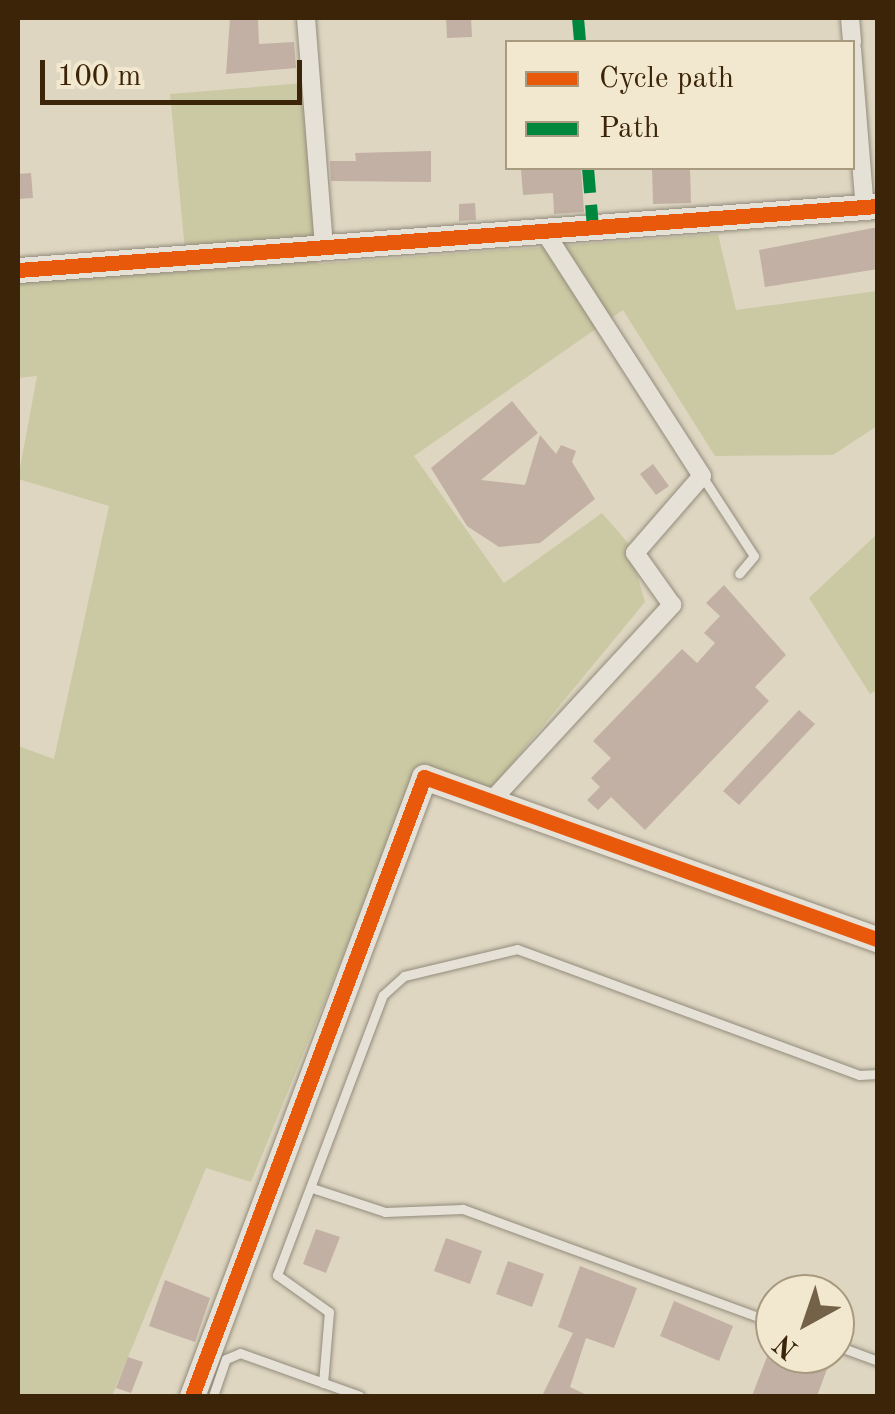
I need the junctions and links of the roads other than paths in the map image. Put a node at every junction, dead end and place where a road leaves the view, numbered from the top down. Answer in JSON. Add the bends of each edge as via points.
{"nodes":[{"id":1,"x":306,"y":18,"type":"edge"},
{"id":2,"x":855,"y":71,"type":"edge"},
{"id":3,"x":871,"y":207,"type":"edge"},
{"id":4,"x":545,"y":232,"type":"junction"},
{"id":5,"x":324,"y":247,"type":"junction"},
{"id":6,"x":18,"y":270,"type":"edge"},
{"id":7,"x":702,"y":476,"type":"junction"},
{"id":8,"x":739,"y":574,"type":"dead end"},
{"id":9,"x":494,"y":798,"type":"junction"},
{"id":10,"x":878,"y":940,"type":"edge"},
{"id":11,"x":878,"y":1074,"type":"edge"},
{"id":12,"x":312,"y":1188,"type":"junction"},
{"id":13,"x":755,"y":1316,"type":"edge"},
{"id":14,"x":322,"y":1383,"type":"junction"},
{"id":15,"x":192,"y":1396,"type":"edge"},
{"id":16,"x":213,"y":1396,"type":"edge"},
{"id":17,"x":360,"y":1396,"type":"edge"}],
"edges":[{"from":1,"to":5,"type":"street"},
{"from":2,"to":3,"type":"street"},
{"from":3,"to":4,"type":"street"},
{"from":4,"to":5,"type":"street"},
{"from":4,"to":7,"type":"street"},
{"from":5,"to":6,"type":"street"},
{"from":7,"to":8,"type":"lane","via":[[754,556]]},
{"from":7,"to":9,"type":"street","via":[[635,553],[672,605]]},
{"from":9,"to":10,"type":"street"},
{"from":9,"to":15,"type":"street","via":[[434,777],[416,784]]},
{"from":11,"to":12,"type":"lane","via":[[859,1075],[530,952],[500,951],[388,986]]},
{"from":12,"to":13,"type":"lane","via":[[386,1212],[463,1209]]},
{"from":12,"to":14,"type":"lane","via":[[277,1274],[328,1312]]},
{"from":14,"to":16,"type":"lane","via":[[240,1353],[226,1359]]},
{"from":14,"to":17,"type":"lane"}]}
